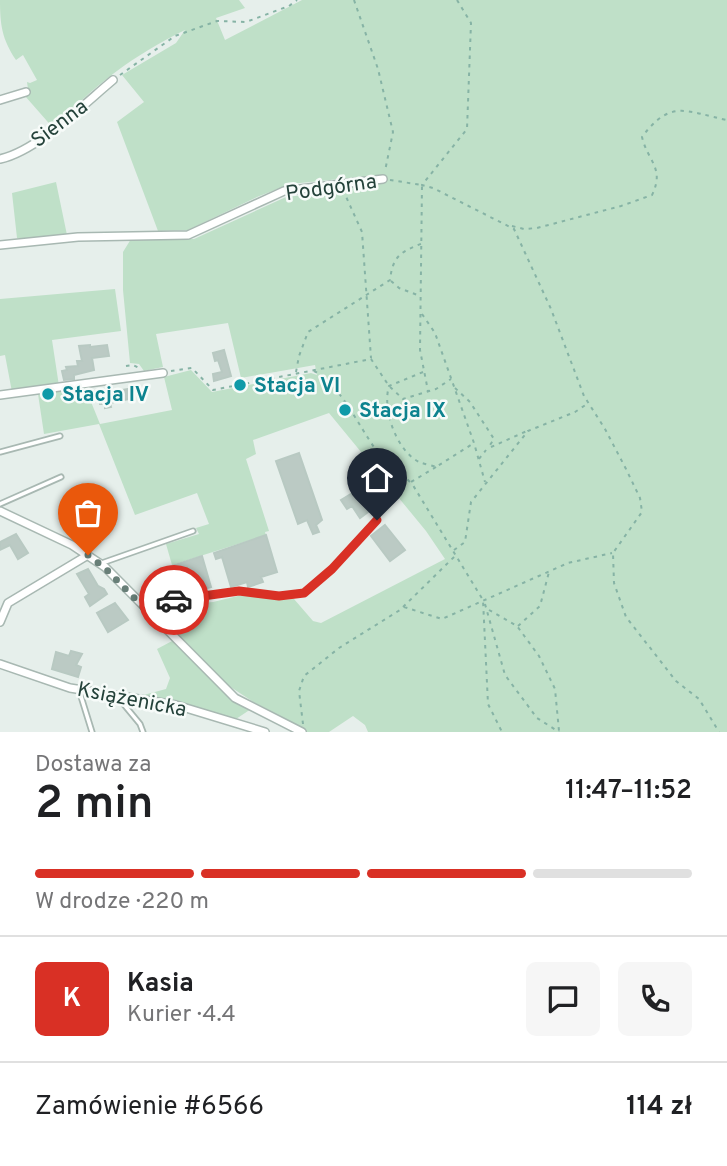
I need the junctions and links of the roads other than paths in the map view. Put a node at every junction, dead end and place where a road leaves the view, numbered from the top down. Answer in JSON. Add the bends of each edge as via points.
{"nodes":[{"id":1,"x":113,"y":80,"type":"road end"},
{"id":2,"x":26,"y":92,"type":"dead end"},
{"id":3,"x":0,"y":100,"type":"edge"},
{"id":4,"x":0,"y":159,"type":"edge"},
{"id":5,"x":383,"y":178,"type":"road end"},
{"id":6,"x":0,"y":245,"type":"edge"},
{"id":7,"x":163,"y":373,"type":"road end"},
{"id":8,"x":0,"y":395,"type":"edge"},
{"id":9,"x":60,"y":436,"type":"dead end"},
{"id":10,"x":0,"y":452,"type":"edge"},
{"id":11,"x":61,"y":477,"type":"dead end"},
{"id":12,"x":0,"y":504,"type":"edge"},
{"id":13,"x":0,"y":511,"type":"edge"},
{"id":14,"x":377,"y":520,"type":"dead end"},
{"id":15,"x":193,"y":531,"type":"dead end"},
{"id":16,"x":88,"y":555,"type":"junction"},
{"id":17,"x":100,"y":564,"type":"junction"},
{"id":18,"x":145,"y":609,"type":"junction"},
{"id":19,"x":0,"y":622,"type":"edge"},
{"id":20,"x":0,"y":664,"type":"edge"},
{"id":21,"x":79,"y":690,"type":"junction"},
{"id":22,"x":120,"y":696,"type":"junction"},
{"id":23,"x":92,"y":732,"type":"edge"},
{"id":24,"x":143,"y":732,"type":"edge"},
{"id":25,"x":265,"y":732,"type":"edge"},
{"id":26,"x":303,"y":732,"type":"edge"}],
"edges":[{"from":1,"to":4,"type":"street","name":"Sienna","via":[[45,136]]},
{"from":2,"to":3,"type":"street"},
{"from":5,"to":6,"type":"street","name":"Podgórna","via":[[284,191],[188,235],[78,237]]},
{"from":7,"to":8,"type":"street"},
{"from":9,"to":10,"type":"lane"},
{"from":11,"to":12,"type":"lane"},
{"from":13,"to":16,"type":"street"},
{"from":14,"to":18,"type":"lane","via":[[304,593],[279,596],[239,591],[154,603]]},
{"from":15,"to":17,"type":"lane"},
{"from":16,"to":17,"type":"street"},
{"from":16,"to":19,"type":"street","via":[[8,603]]},
{"from":17,"to":18,"type":"street"},
{"from":18,"to":26,"type":"street","via":[[235,698]]},
{"from":20,"to":21,"type":"street","name":"Książenicka"},
{"from":21,"to":22,"type":"street","name":"Książenicka"},
{"from":21,"to":23,"type":"lane"},
{"from":22,"to":24,"type":"lane"},
{"from":22,"to":25,"type":"street","name":"Książenicka","via":[[176,705]]}]}
